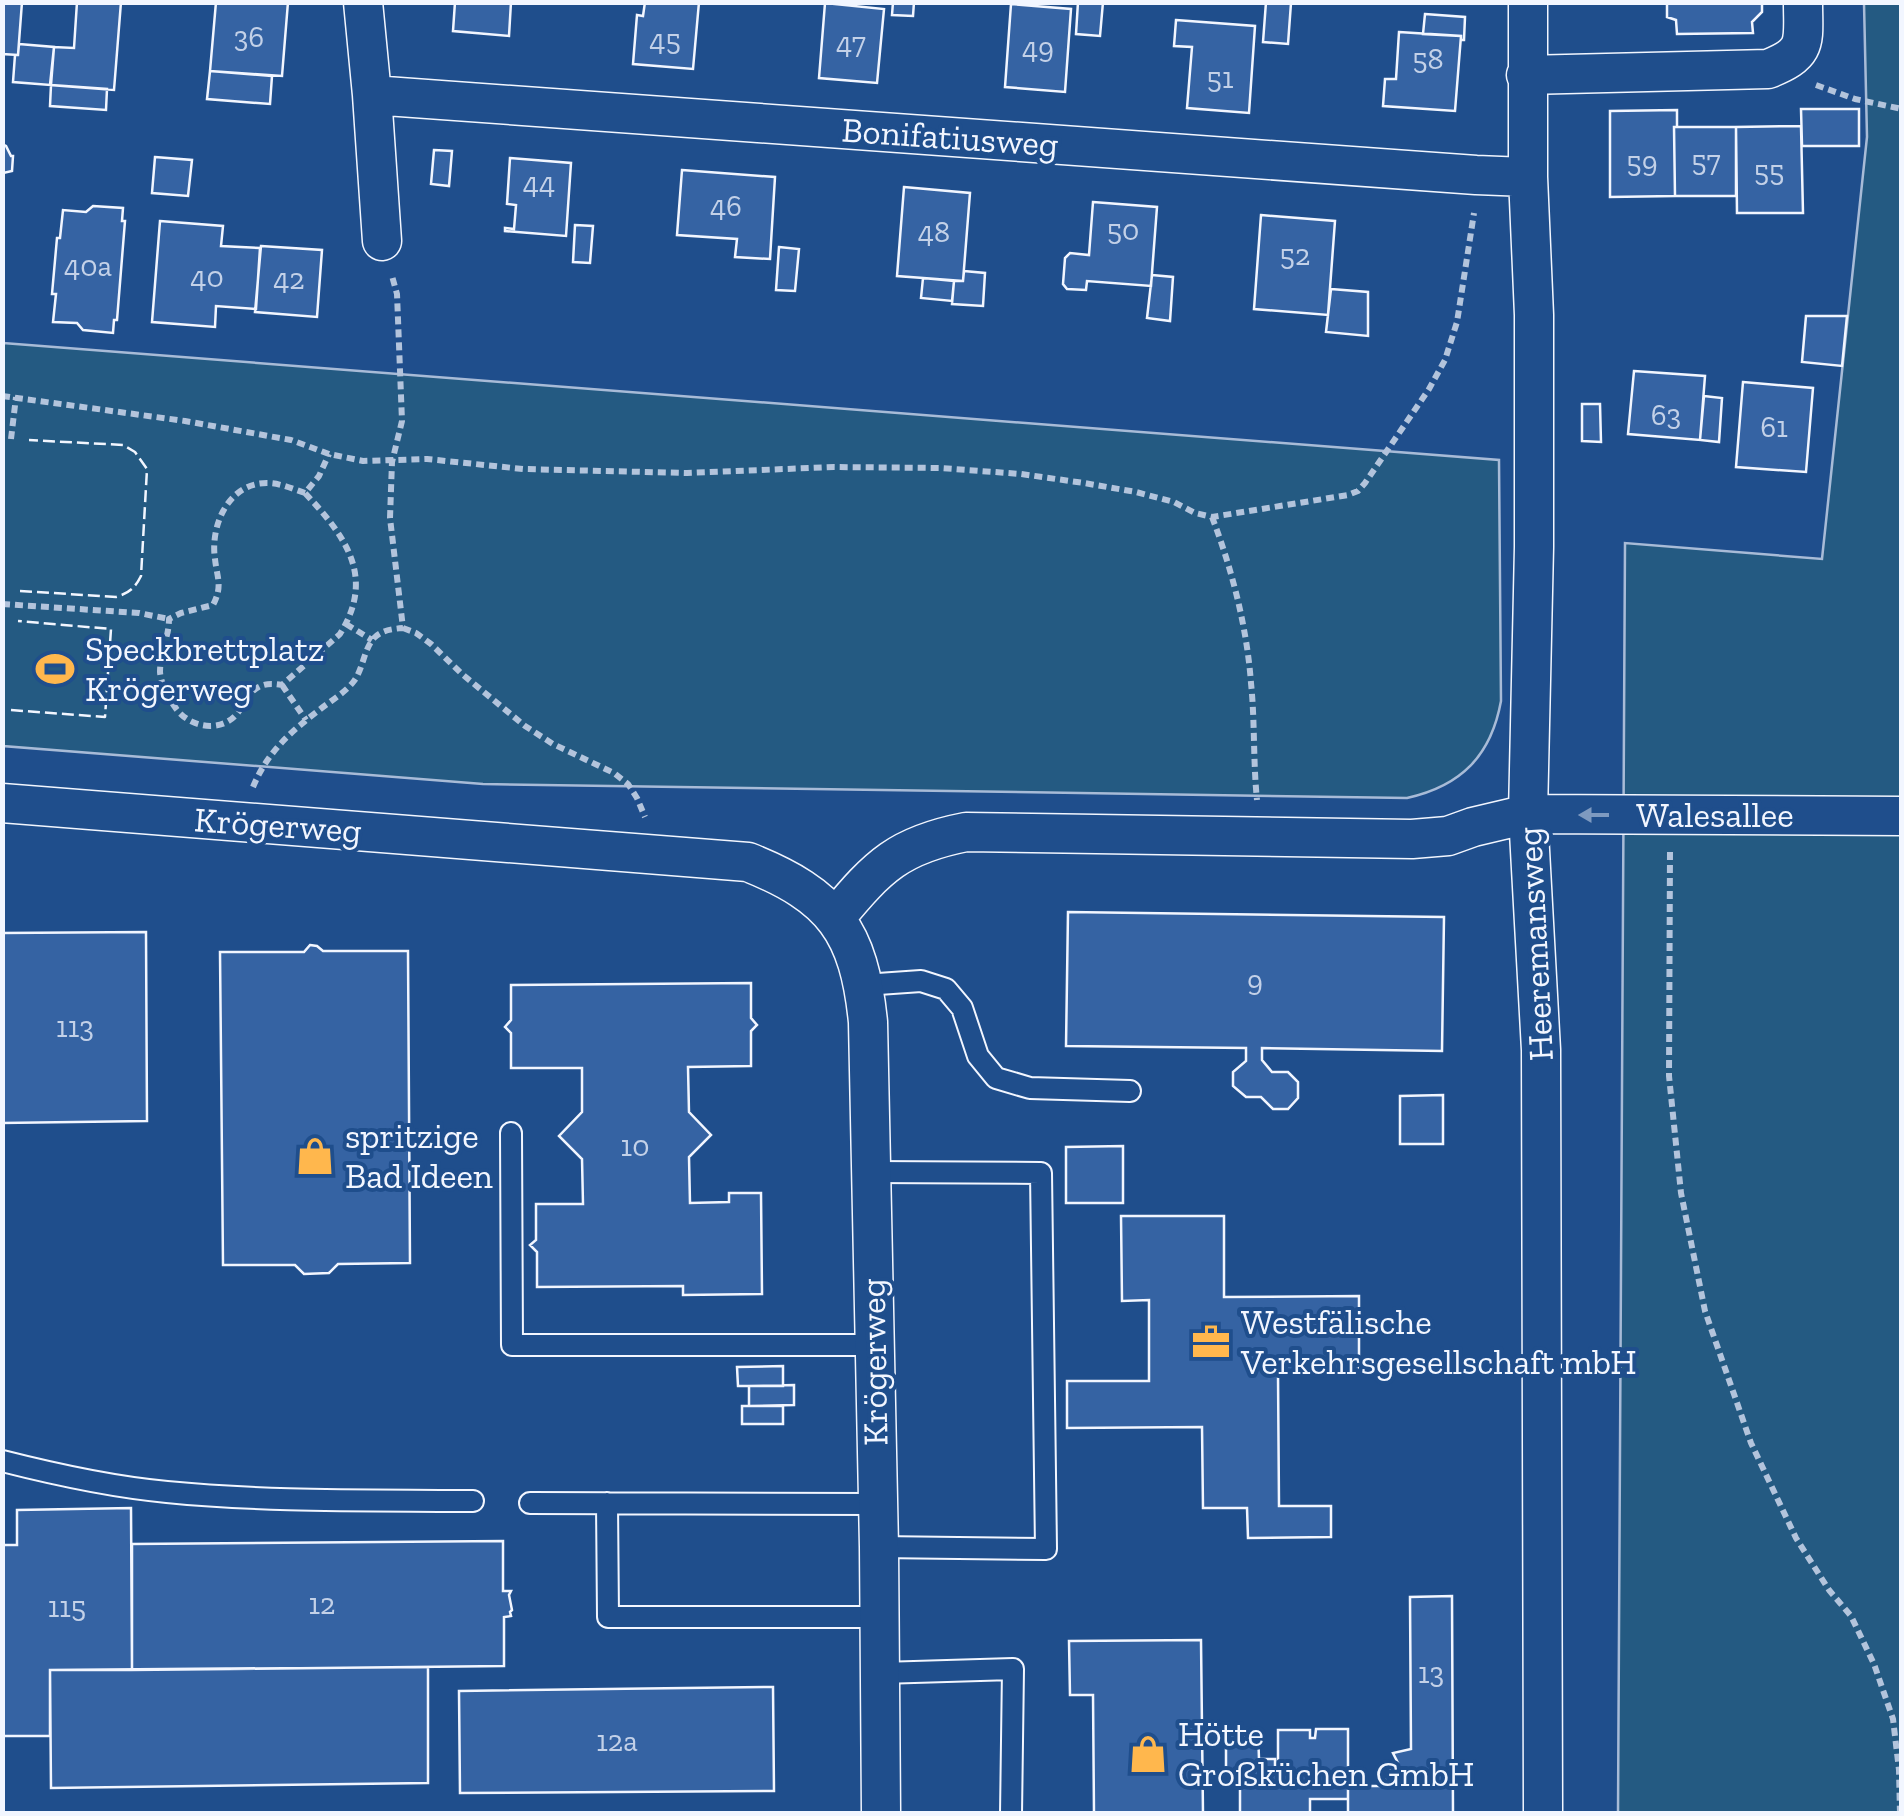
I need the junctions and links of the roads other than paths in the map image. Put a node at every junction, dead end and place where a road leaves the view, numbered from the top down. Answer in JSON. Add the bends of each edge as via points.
{"nodes":[{"id":1,"x":364,"y":2,"type":"edge"},
{"id":2,"x":1528,"y":2,"type":"edge"},
{"id":3,"x":1802,"y":2,"type":"edge"},
{"id":4,"x":1526,"y":76,"type":"junction"},
{"id":5,"x":372,"y":94,"type":"junction"},
{"id":6,"x":1528,"y":177,"type":"junction"},
{"id":7,"x":382,"y":241,"type":"road end"},
{"id":8,"x":2,"y":803,"type":"edge"},
{"id":9,"x":1528,"y":814,"type":"junction"},
{"id":10,"x":1902,"y":816,"type":"edge"},
{"id":11,"x":836,"y":916,"type":"junction"},
{"id":12,"x":864,"y":985,"type":"junction"},
{"id":13,"x":1130,"y":1091,"type":"dead end"},
{"id":14,"x":512,"y":1133,"type":"dead end"},
{"id":15,"x":870,"y":1172,"type":"junction"},
{"id":16,"x":873,"y":1346,"type":"junction"},
{"id":17,"x":2,"y":1461,"type":"edge"},
{"id":18,"x":472,"y":1502,"type":"dead end"},
{"id":19,"x":530,"y":1503,"type":"dead end"},
{"id":20,"x":607,"y":1503,"type":"junction"},
{"id":21,"x":878,"y":1504,"type":"junction"},
{"id":22,"x":879,"y":1547,"type":"junction"},
{"id":23,"x":880,"y":1617,"type":"junction"},
{"id":24,"x":881,"y":1673,"type":"junction"},
{"id":25,"x":881,"y":1814,"type":"edge"},
{"id":26,"x":1011,"y":1814,"type":"edge"},
{"id":27,"x":1543,"y":1814,"type":"edge"}],
"edges":[{"from":1,"to":5,"type":"street"},
{"from":2,"to":4,"type":"street","name":"Heeremansweg"},
{"from":3,"to":4,"type":"street","via":[[1797,54],[1768,69]]},
{"from":4,"to":6,"type":"street","name":"Heeremansweg"},
{"from":5,"to":6,"type":"street","name":"Bonifatiusweg"},
{"from":5,"to":7,"type":"street"},
{"from":6,"to":9,"type":"street","name":"Heeremansweg","via":[[1534,431]]},
{"from":8,"to":11,"type":"street","name":"Krögerweg","via":[[748,862],[782,875]]},
{"from":10,"to":9,"type":"street","name":"Walesallee","one_way":true},
{"from":9,"to":11,"type":"street","via":[[1412,839],[966,832],[887,861]]},
{"from":9,"to":27,"type":"street","name":"Heeremansweg","via":[[1541,1050]]},
{"from":11,"to":12,"type":"street","name":"Krögerweg"},
{"from":12,"to":13,"type":"lane","via":[[922,981],[946,989],[996,1078],[1030,1088]]},
{"from":12,"to":15,"type":"street","name":"Krögerweg"},
{"from":14,"to":16,"type":"lane","via":[[512,1345]]},
{"from":15,"to":16,"type":"street","name":"Krögerweg"},
{"from":15,"to":22,"type":"lane","via":[[1041,1173],[1046,1549]]},
{"from":16,"to":21,"type":"street","name":"Krögerweg"},
{"from":17,"to":18,"type":"lane","via":[[168,1492]]},
{"from":19,"to":20,"type":"lane"},
{"from":20,"to":21,"type":"lane"},
{"from":20,"to":23,"type":"lane","via":[[608,1617]]},
{"from":21,"to":22,"type":"street","name":"Krögerweg"},
{"from":22,"to":23,"type":"street","name":"Krögerweg"},
{"from":23,"to":24,"type":"street","name":"Krögerweg"},
{"from":24,"to":25,"type":"street","name":"Krögerweg"},
{"from":24,"to":26,"type":"lane","via":[[1012,1669]]}]}
